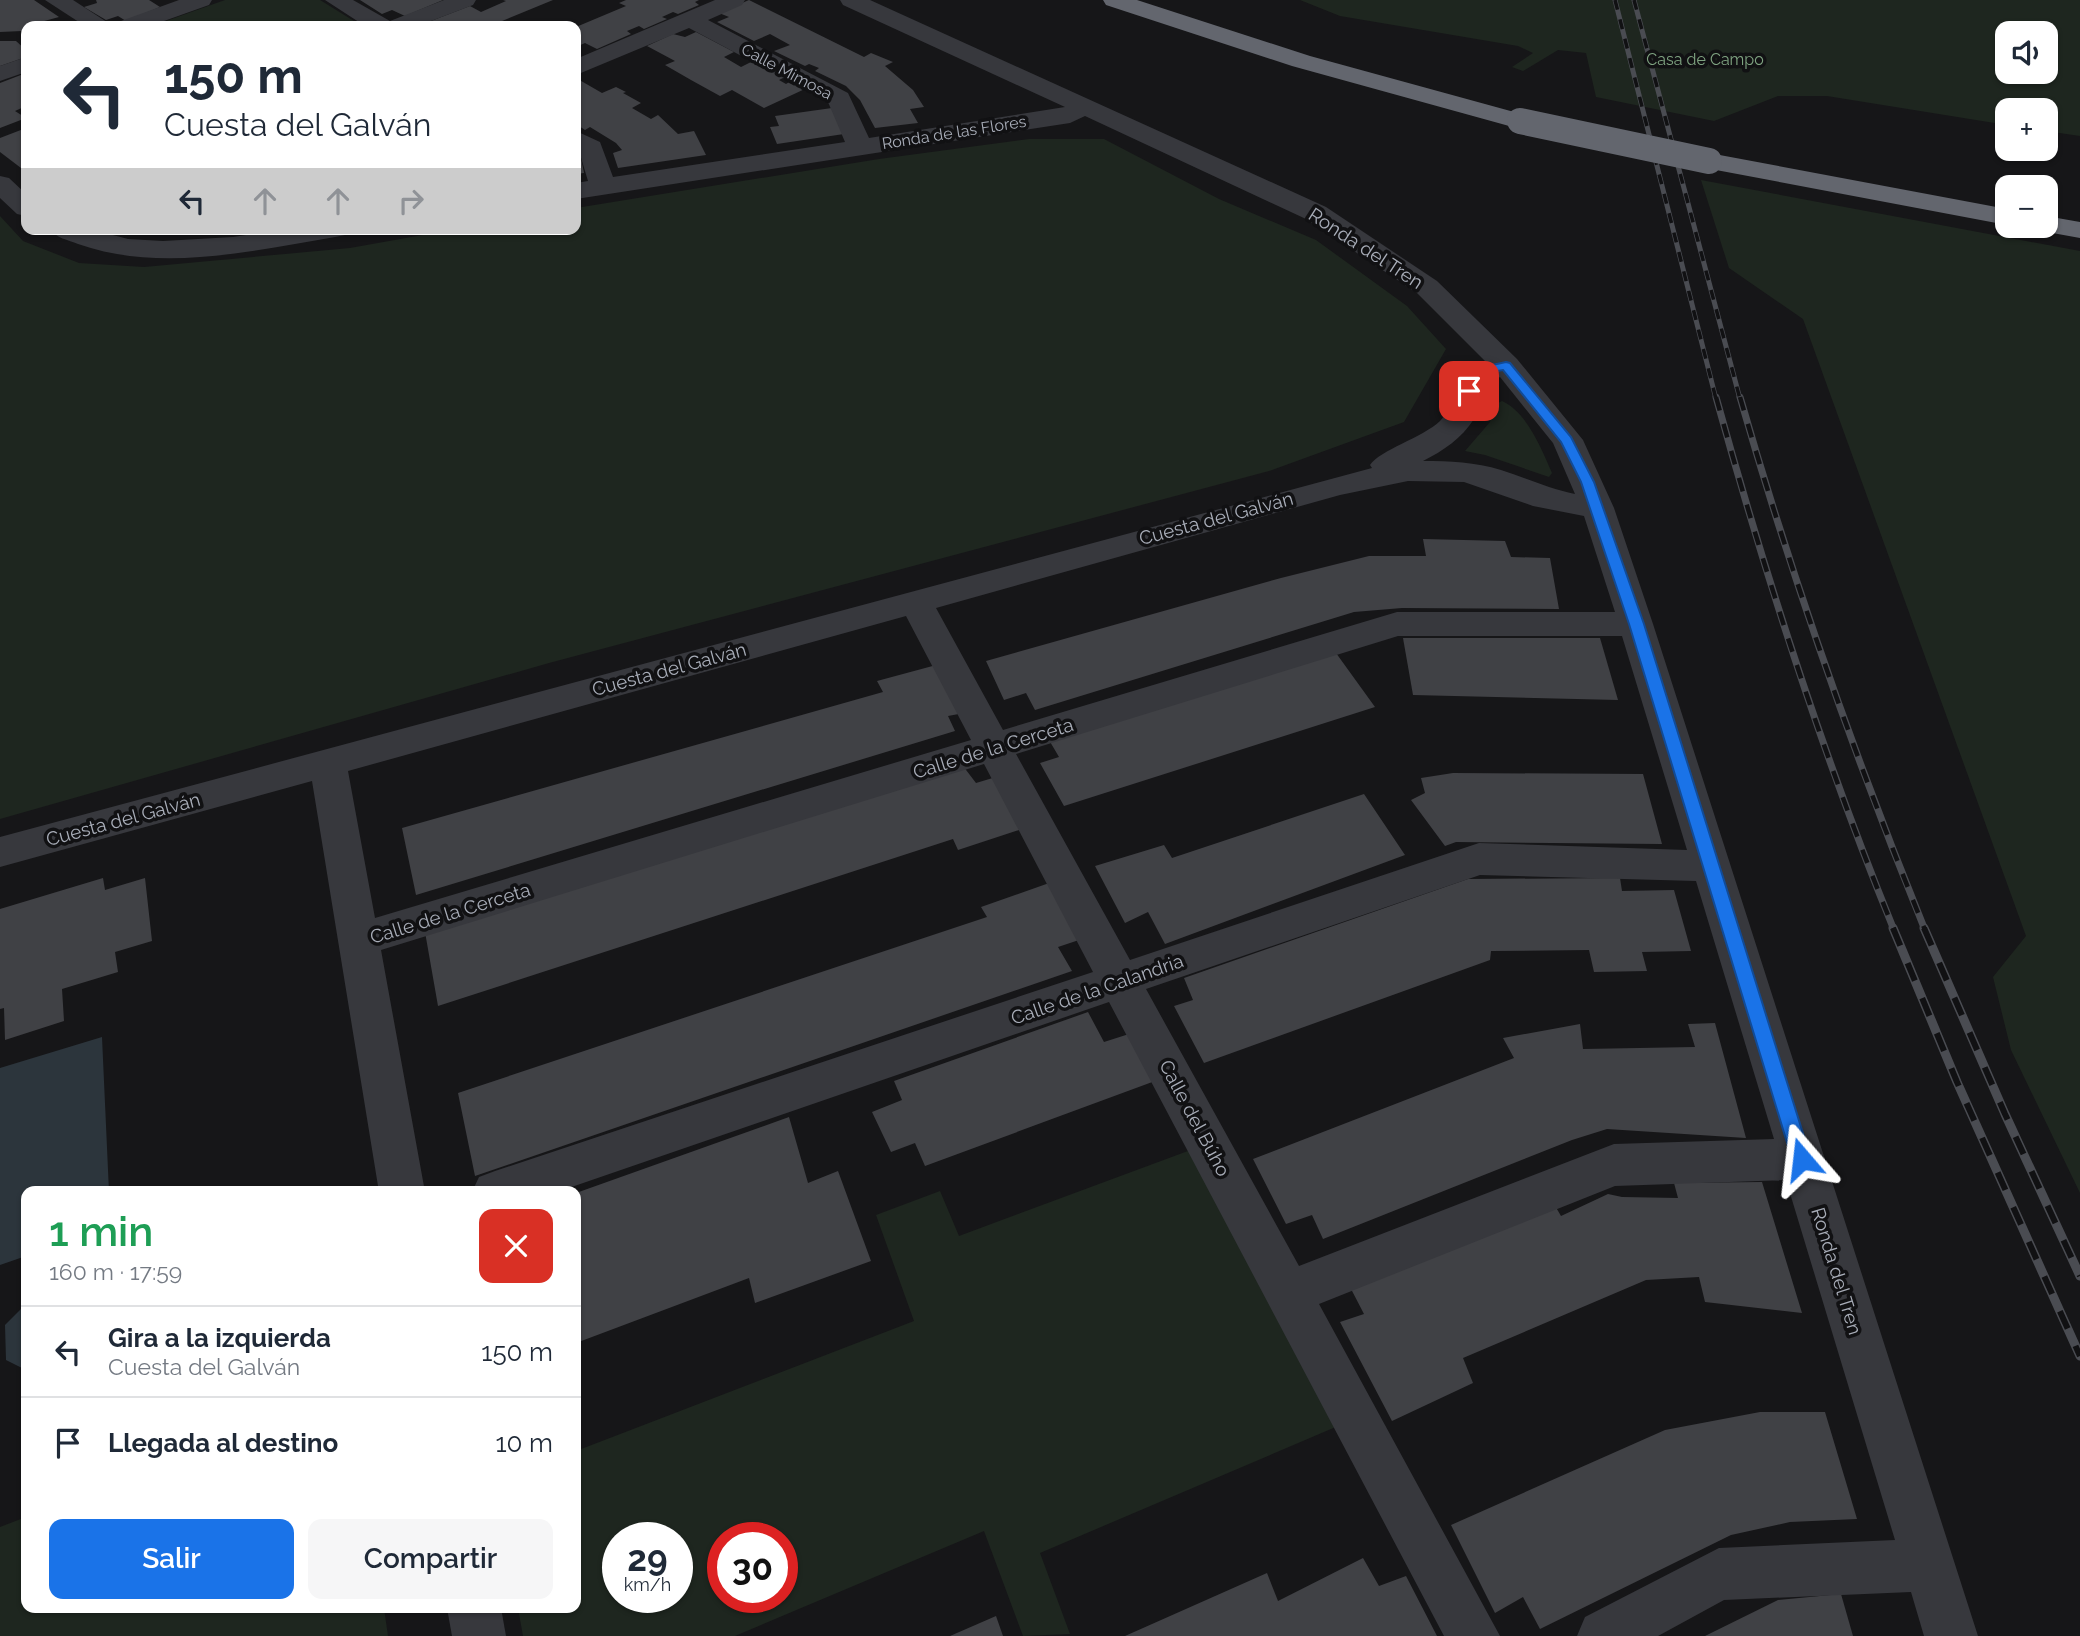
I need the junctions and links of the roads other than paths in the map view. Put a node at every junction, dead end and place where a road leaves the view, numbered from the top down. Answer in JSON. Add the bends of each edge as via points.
{"nodes":[{"id":1,"x":55,"y":0,"type":"edge"},
{"id":2,"x":201,"y":0,"type":"edge"},
{"id":3,"x":336,"y":0,"type":"edge"},
{"id":4,"x":465,"y":0,"type":"edge"},
{"id":5,"x":734,"y":0,"type":"edge"},
{"id":6,"x":851,"y":0,"type":"edge"},
{"id":7,"x":1114,"y":0,"type":"edge"},
{"id":8,"x":1184,"y":0,"type":"edge"},
{"id":9,"x":689,"y":19,"type":"junction"},
{"id":10,"x":92,"y":21,"type":"edge"},
{"id":11,"x":143,"y":21,"type":"edge"},
{"id":12,"x":372,"y":21,"type":"edge"},
{"id":13,"x":411,"y":21,"type":"edge"},
{"id":14,"x":21,"y":66,"type":"edge"},
{"id":15,"x":581,"y":66,"type":"edge"},
{"id":16,"x":0,"y":74,"type":"edge"},
{"id":17,"x":1466,"y":82,"type":"dead end"},
{"id":18,"x":1080,"y":108,"type":"junction"},
{"id":19,"x":581,"y":142,"type":"edge"},
{"id":20,"x":860,"y":147,"type":"junction"},
{"id":21,"x":1712,"y":150,"type":"junction"},
{"id":22,"x":21,"y":176,"type":"edge"},
{"id":23,"x":1927,"y":177,"type":"dead end"},
{"id":24,"x":0,"y":184,"type":"edge"},
{"id":25,"x":603,"y":186,"type":"junction"},
{"id":26,"x":581,"y":190,"type":"edge"},
{"id":27,"x":2058,"y":200,"type":"edge"},
{"id":28,"x":21,"y":203,"type":"edge"},
{"id":29,"x":2080,"y":204,"type":"edge"},
{"id":30,"x":1995,"y":214,"type":"edge"},
{"id":31,"x":2058,"y":226,"type":"edge"},
{"id":32,"x":2080,"y":230,"type":"edge"},
{"id":33,"x":76,"y":235,"type":"edge"},
{"id":34,"x":289,"y":235,"type":"edge"},
{"id":35,"x":1506,"y":365,"type":"junction"},
{"id":36,"x":1339,"y":485,"type":"junction"},
{"id":37,"x":1598,"y":508,"type":"junction"},
{"id":38,"x":915,"y":601,"type":"junction"},
{"id":39,"x":1636,"y":624,"type":"junction"},
{"id":40,"x":996,"y":748,"type":"junction"},
{"id":41,"x":328,"y":762,"type":"junction"},
{"id":42,"x":0,"y":852,"type":"edge"},
{"id":43,"x":1710,"y":866,"type":"junction"},
{"id":44,"x":359,"y":940,"type":"junction"},
{"id":45,"x":1121,"y":982,"type":"junction"},
{"id":46,"x":1802,"y":1159,"type":"junction"},
{"id":47,"x":401,"y":1186,"type":"edge"},
{"id":48,"x":513,"y":1186,"type":"edge"},
{"id":49,"x":1289,"y":1293,"type":"junction"},
{"id":50,"x":1929,"y":1565,"type":"junction"},
{"id":51,"x":475,"y":1613,"type":"edge"},
{"id":52,"x":479,"y":1636,"type":"edge"},
{"id":53,"x":1473,"y":1636,"type":"edge"},
{"id":54,"x":1604,"y":1636,"type":"edge"},
{"id":55,"x":1951,"y":1636,"type":"edge"}],
"edges":[{"from":1,"to":10,"type":"street"},
{"from":2,"to":11,"type":"street"},
{"from":3,"to":12,"type":"street"},
{"from":4,"to":13,"type":"street"},
{"from":5,"to":9,"type":"street"},
{"from":6,"to":18,"type":"street","name":"Ronda de las Flores"},
{"from":7,"to":21,"type":"highway","bridge":true,"via":[[1301,61]]},
{"from":8,"to":17,"type":"highway"},
{"from":9,"to":15,"type":"street"},
{"from":9,"to":20,"type":"street","name":"Calle Mimosa","via":[[839,98]]},
{"from":14,"to":16,"type":"street"},
{"from":18,"to":20,"type":"street","name":"Ronda de las Flores","via":[[1070,115]]},
{"from":18,"to":35,"type":"street","name":"Ronda del Tren","via":[[1316,214],[1427,287]]},
{"from":19,"to":25,"type":"street","via":[[591,147]]},
{"from":20,"to":25,"type":"street","name":"Ronda de las Flores"},
{"from":21,"to":23,"type":"highway"},
{"from":21,"to":30,"type":"highway"},
{"from":22,"to":24,"type":"street"},
{"from":24,"to":28,"type":"street"},
{"from":25,"to":26,"type":"street","name":"Ronda de las Flores"},
{"from":27,"to":29,"type":"highway"},
{"from":31,"to":32,"type":"highway"},
{"from":33,"to":34,"type":"street","via":[[178,250]]},
{"from":35,"to":36,"type":"street","name":"Cuesta del Galván","via":[[1477,379],[1462,413],[1437,440]]},
{"from":35,"to":37,"type":"street","name":"Ronda del Tren","via":[[1567,440]]},
{"from":36,"to":37,"type":"street","name":"Cuesta del Galván","via":[[1408,471],[1451,470],[1491,478],[1545,499]]},
{"from":36,"to":38,"type":"street","name":"Cuesta del Galván"},
{"from":37,"to":39,"type":"street","name":"Ronda del Tren"},
{"from":38,"to":40,"type":"street","name":"Calle del Búho"},
{"from":38,"to":41,"type":"street","name":"Cuesta del Galván"},
{"from":39,"to":40,"type":"street","name":"Calle de la Cerceta","via":[[1397,624]]},
{"from":39,"to":43,"type":"street","name":"Ronda del Tren"},
{"from":40,"to":44,"type":"street","name":"Calle de la Cerceta"},
{"from":40,"to":45,"type":"street","name":"Calle del Búho"},
{"from":41,"to":42,"type":"street","name":"Cuesta del Galván"},
{"from":41,"to":44,"type":"street"},
{"from":43,"to":45,"type":"street","name":"Calle de la Calandria","via":[[1479,859]]},
{"from":43,"to":46,"type":"street","name":"Ronda del Tren"},
{"from":44,"to":47,"type":"street"},
{"from":45,"to":48,"type":"street","name":"Calle de la Calandria"},
{"from":45,"to":49,"type":"street","name":"Calle del Búho"},
{"from":46,"to":49,"type":"street","via":[[1614,1165]]},
{"from":46,"to":50,"type":"street","name":"Ronda del Tren"},
{"from":49,"to":53,"type":"street","name":"Calle del Búho"},
{"from":50,"to":54,"type":"street","via":[[1719,1574]]},
{"from":50,"to":55,"type":"street","name":"Ronda del Tren"},
{"from":51,"to":52,"type":"street"}]}
